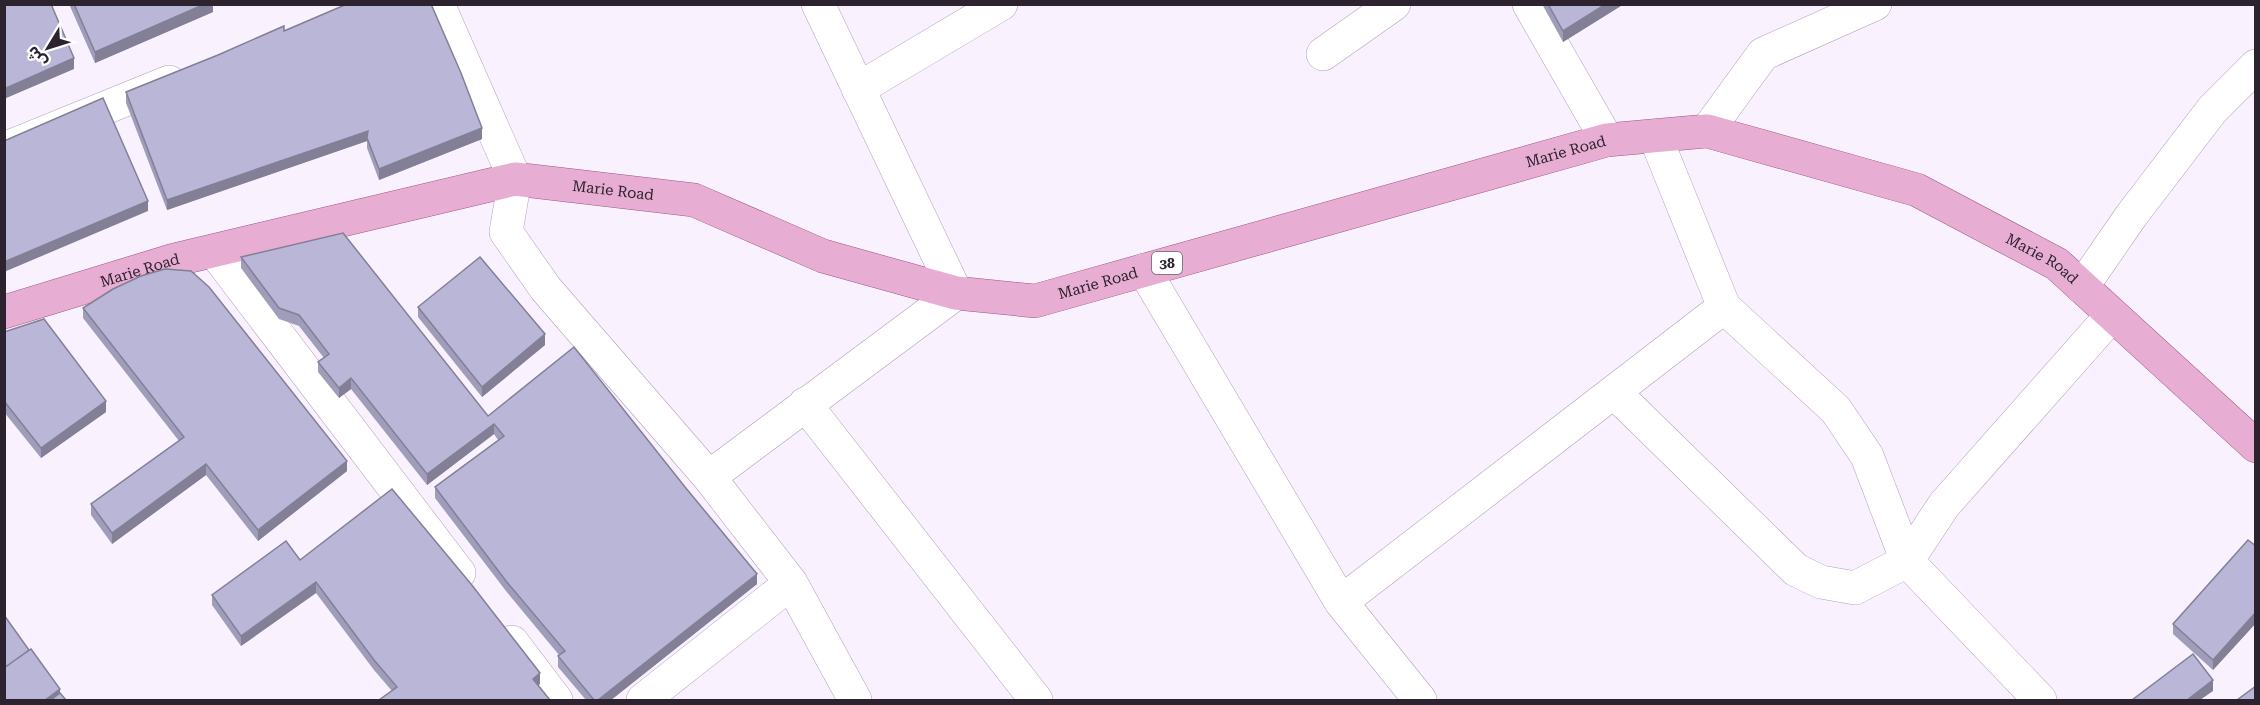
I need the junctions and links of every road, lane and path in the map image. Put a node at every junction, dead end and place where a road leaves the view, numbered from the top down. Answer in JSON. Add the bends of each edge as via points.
{"nodes":[{"id":1,"x":438,"y":4,"type":"edge"},
{"id":2,"x":818,"y":4,"type":"edge"},
{"id":3,"x":1001,"y":4,"type":"edge"},
{"id":4,"x":1394,"y":4,"type":"edge"},
{"id":5,"x":1529,"y":4,"type":"edge"},
{"id":6,"x":1875,"y":4,"type":"edge"},
{"id":7,"x":1323,"y":54,"type":"dead end"},
{"id":8,"x":2256,"y":66,"type":"edge"},
{"id":9,"x":198,"y":70,"type":"edge"},
{"id":10,"x":858,"y":89,"type":"junction"},
{"id":11,"x":1707,"y":131,"type":"junction"},
{"id":12,"x":1655,"y":136,"type":"junction"},
{"id":13,"x":1607,"y":140,"type":"junction"},
{"id":14,"x":4,"y":149,"type":"edge"},
{"id":15,"x":515,"y":178,"type":"junction"},
{"id":16,"x":214,"y":251,"type":"junction"},
{"id":17,"x":1144,"y":270,"type":"junction"},
{"id":18,"x":2082,"y":287,"type":"junction"},
{"id":19,"x":956,"y":293,"type":"junction"},
{"id":20,"x":1724,"y":308,"type":"junction"},
{"id":21,"x":4,"y":312,"type":"edge"},
{"id":22,"x":2112,"y":315,"type":"junction"},
{"id":23,"x":1614,"y":392,"type":"junction"},
{"id":24,"x":805,"y":404,"type":"junction"},
{"id":25,"x":2256,"y":446,"type":"edge"},
{"id":26,"x":709,"y":477,"type":"junction"},
{"id":27,"x":1906,"y":561,"type":"junction"},
{"id":28,"x":791,"y":583,"type":"junction"},
{"id":29,"x":1341,"y":602,"type":"junction"},
{"id":30,"x":556,"y":700,"type":"edge"},
{"id":31,"x":643,"y":700,"type":"edge"},
{"id":32,"x":855,"y":700,"type":"edge"},
{"id":33,"x":1036,"y":700,"type":"edge"},
{"id":34,"x":1420,"y":700,"type":"edge"},
{"id":35,"x":2040,"y":700,"type":"edge"}],
"edges":[{"from":1,"to":15,"type":"street"},
{"from":2,"to":10,"type":"street"},
{"from":3,"to":10,"type":"street"},
{"from":4,"to":7,"type":"street"},
{"from":5,"to":13,"type":"street"},
{"from":6,"to":11,"type":"street","via":[[1763,54]]},
{"from":8,"to":18,"type":"street","via":[[2212,110]]},
{"from":9,"to":14,"type":"street"},
{"from":10,"to":19,"type":"street"},
{"from":11,"to":12,"type":"main road","name":"Marie Road","number":"38"},
{"from":11,"to":18,"type":"main road","name":"Marie Road","number":"38","via":[[1917,190],[2057,264]]},
{"from":12,"to":13,"type":"main road","name":"Marie Road","number":"38"},
{"from":12,"to":20,"type":"street"},
{"from":13,"to":17,"type":"main road","name":"Marie Road","number":"38"},
{"from":15,"to":16,"type":"main road","name":"Marie Road","number":"38"},
{"from":15,"to":19,"type":"main road","name":"Marie Road","number":"38","via":[[694,200],[823,256]]},
{"from":15,"to":26,"type":"street","via":[[506,232],[546,289]]},
{"from":16,"to":21,"type":"main road","name":"Marie Road","number":"38"},
{"from":16,"to":30,"type":"street"},
{"from":17,"to":19,"type":"main road","name":"Marie Road","number":"38","via":[[1035,301]]},
{"from":17,"to":29,"type":"street"},
{"from":18,"to":22,"type":"main road","name":"Marie Road","number":"38"},
{"from":19,"to":24,"type":"street"},
{"from":20,"to":23,"type":"street"},
{"from":20,"to":27,"type":"street","via":[[1836,410],[1867,456]]},
{"from":22,"to":25,"type":"main road","name":"Marie Road","number":"38"},
{"from":22,"to":27,"type":"street","via":[[1944,506]]},
{"from":23,"to":27,"type":"street","via":[[1796,570],[1821,582],[1855,588]]},
{"from":23,"to":29,"type":"street"},
{"from":24,"to":26,"type":"street"},
{"from":24,"to":33,"type":"street"},
{"from":26,"to":28,"type":"street"},
{"from":27,"to":35,"type":"street"},
{"from":28,"to":31,"type":"street"},
{"from":28,"to":32,"type":"street"},
{"from":29,"to":34,"type":"street"}]}
